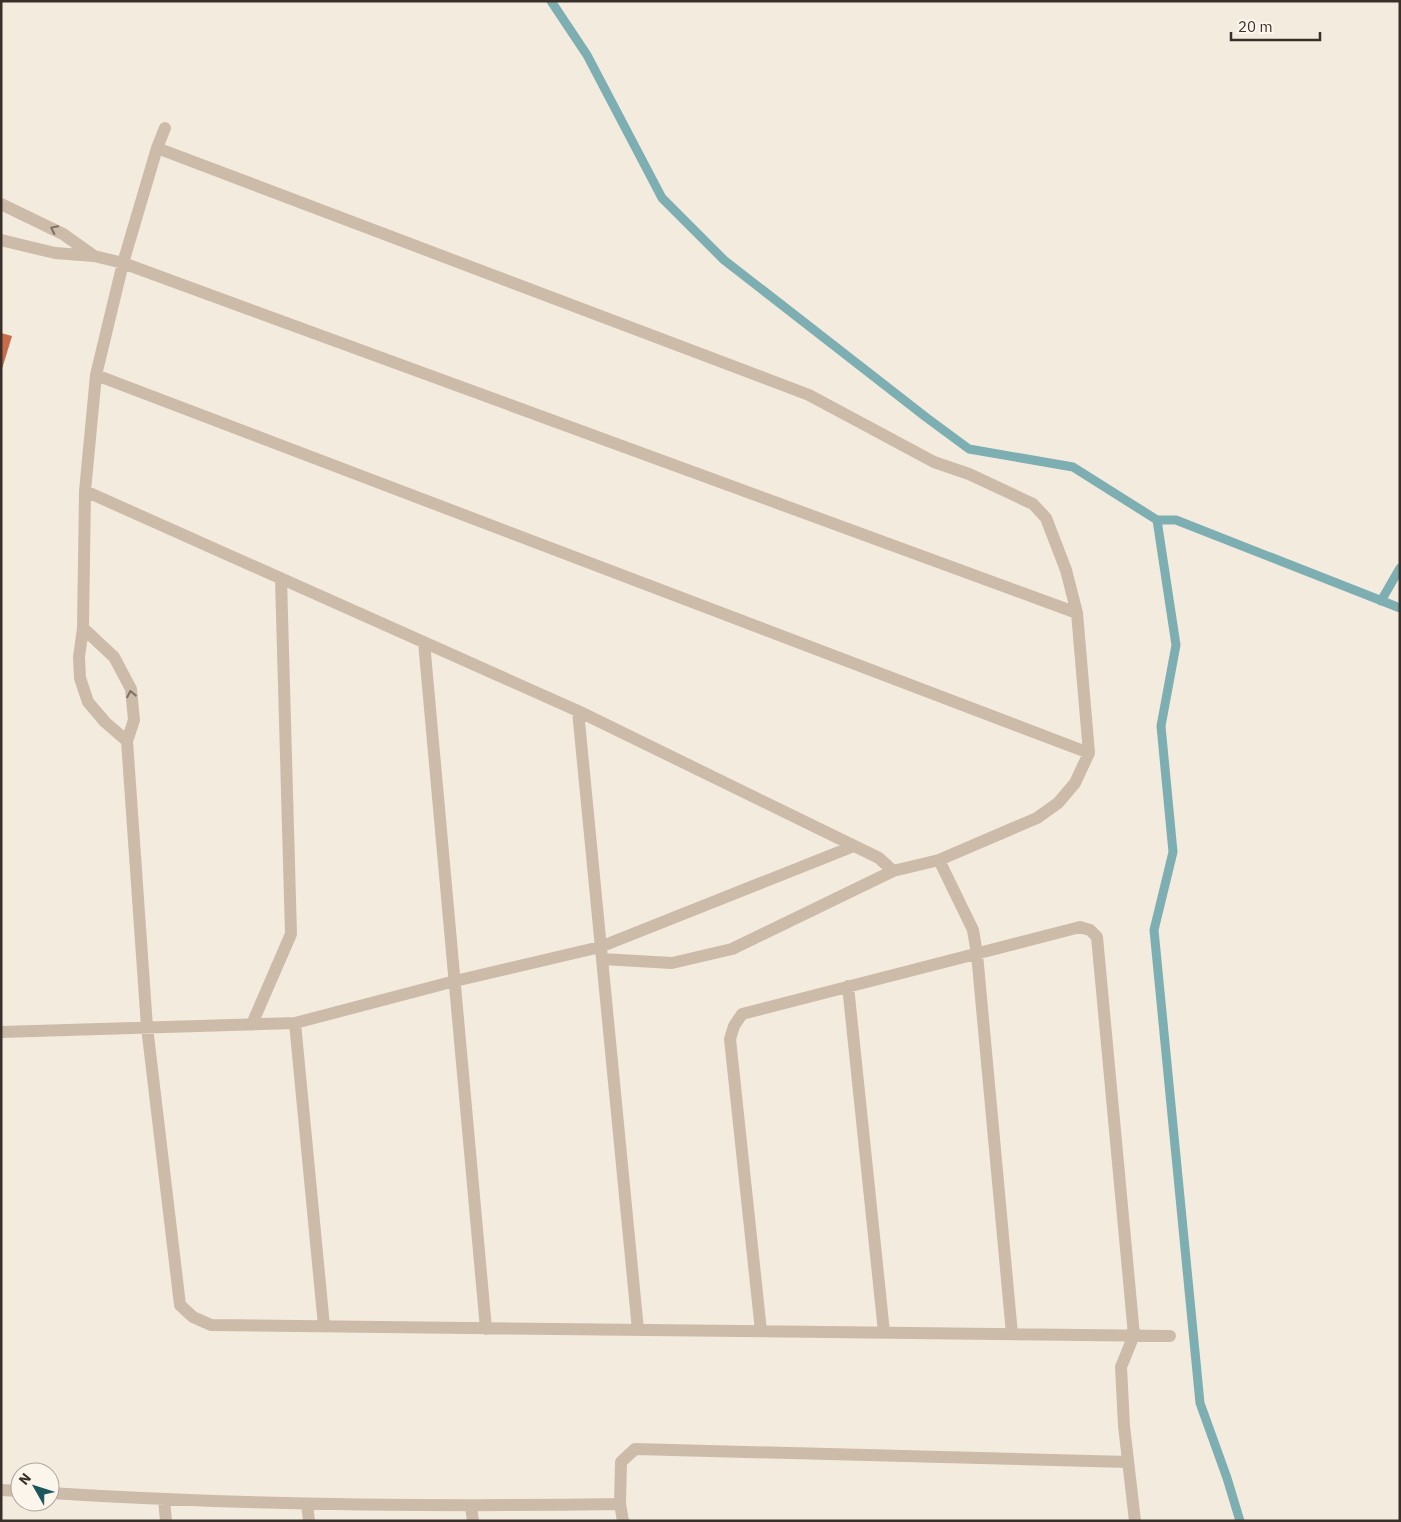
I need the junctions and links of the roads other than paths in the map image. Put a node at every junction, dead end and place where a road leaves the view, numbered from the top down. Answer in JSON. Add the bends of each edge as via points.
{"nodes":[{"id":1,"x":165,"y":128,"type":"dead end"},
{"id":2,"x":158,"y":148,"type":"junction"},
{"id":3,"x":1,"y":204,"type":"edge"},
{"id":4,"x":1,"y":240,"type":"edge"},
{"id":5,"x":94,"y":256,"type":"junction"},
{"id":6,"x":123,"y":263,"type":"junction"},
{"id":7,"x":96,"y":375,"type":"junction"},
{"id":8,"x":85,"y":491,"type":"junction"},
{"id":9,"x":281,"y":579,"type":"junction"},
{"id":10,"x":1077,"y":613,"type":"junction"},
{"id":11,"x":83,"y":628,"type":"junction"},
{"id":12,"x":424,"y":642,"type":"junction"},
{"id":13,"x":578,"y":711,"type":"junction"},
{"id":14,"x":127,"y":741,"type":"junction"},
{"id":15,"x":1089,"y":753,"type":"junction"},
{"id":16,"x":854,"y":846,"type":"junction"},
{"id":17,"x":939,"y":860,"type":"junction"},
{"id":18,"x":893,"y":871,"type":"junction"},
{"id":19,"x":601,"y":953,"type":"junction"},
{"id":20,"x":977,"y":954,"type":"junction"},
{"id":21,"x":455,"y":981,"type":"junction"},
{"id":22,"x":848,"y":986,"type":"junction"},
{"id":23,"x":295,"y":1023,"type":"junction"},
{"id":24,"x":252,"y":1024,"type":"junction"},
{"id":25,"x":147,"y":1027,"type":"junction"},
{"id":26,"x":1,"y":1032,"type":"edge"},
{"id":27,"x":324,"y":1326,"type":"junction"},
{"id":28,"x":486,"y":1329,"type":"junction"},
{"id":29,"x":638,"y":1330,"type":"junction"},
{"id":30,"x":761,"y":1331,"type":"junction"},
{"id":31,"x":884,"y":1332,"type":"junction"},
{"id":32,"x":1012,"y":1334,"type":"junction"},
{"id":33,"x":1134,"y":1335,"type":"junction"},
{"id":34,"x":1170,"y":1336,"type":"dead end"},
{"id":35,"x":1128,"y":1462,"type":"junction"},
{"id":36,"x":60,"y":1494,"type":"edge"},
{"id":37,"x":164,"y":1500,"type":"junction"},
{"id":38,"x":307,"y":1504,"type":"junction"},
{"id":39,"x":620,"y":1504,"type":"junction"},
{"id":40,"x":471,"y":1507,"type":"junction"},
{"id":41,"x":166,"y":1521,"type":"edge"},
{"id":42,"x":308,"y":1521,"type":"edge"},
{"id":43,"x":472,"y":1521,"type":"edge"},
{"id":44,"x":623,"y":1521,"type":"edge"},
{"id":45,"x":1135,"y":1521,"type":"edge"}],
"edges":[{"from":1,"to":2,"type":"street"},
{"from":2,"to":6,"type":"street"},
{"from":2,"to":10,"type":"street","via":[[809,395],[934,462],[969,474],[1033,504],[1046,518],[1066,570]]},
{"from":5,"to":3,"type":"street","one_way":true,"via":[[63,234]]},
{"from":4,"to":5,"type":"street","via":[[55,253]]},
{"from":5,"to":6,"type":"street"},
{"from":6,"to":7,"type":"street"},
{"from":6,"to":10,"type":"street"},
{"from":7,"to":8,"type":"street"},
{"from":7,"to":15,"type":"street"},
{"from":8,"to":9,"type":"street"},
{"from":8,"to":11,"type":"street"},
{"from":9,"to":12,"type":"street"},
{"from":9,"to":24,"type":"street","via":[[291,934]]},
{"from":10,"to":15,"type":"street"},
{"from":11,"to":14,"type":"street","via":[[80,678],[88,702]]},
{"from":14,"to":11,"type":"street","one_way":true,"via":[[134,720],[131,689],[114,657]]},
{"from":12,"to":13,"type":"street"},
{"from":12,"to":21,"type":"street"},
{"from":13,"to":16,"type":"street"},
{"from":13,"to":19,"type":"street"},
{"from":14,"to":25,"type":"street"},
{"from":15,"to":17,"type":"street","via":[[1075,784],[1058,803],[1037,818]]},
{"from":16,"to":18,"type":"street","via":[[879,858]]},
{"from":16,"to":19,"type":"street"},
{"from":17,"to":18,"type":"street"},
{"from":17,"to":20,"type":"street","via":[[972,930]]},
{"from":18,"to":19,"type":"street","via":[[732,949],[672,963]]},
{"from":19,"to":21,"type":"street"},
{"from":19,"to":29,"type":"street"},
{"from":20,"to":22,"type":"street"},
{"from":20,"to":32,"type":"street"},
{"from":20,"to":33,"type":"street","via":[[1080,927],[1097,937]]},
{"from":21,"to":23,"type":"street"},
{"from":21,"to":28,"type":"street"},
{"from":22,"to":30,"type":"street","via":[[742,1014],[730,1039]]},
{"from":22,"to":31,"type":"street"},
{"from":23,"to":24,"type":"street"},
{"from":23,"to":27,"type":"street"},
{"from":24,"to":25,"type":"street"},
{"from":25,"to":26,"type":"street"},
{"from":25,"to":27,"type":"street","via":[[180,1304],[193,1317],[211,1325]]},
{"from":27,"to":28,"type":"street"},
{"from":28,"to":29,"type":"street"},
{"from":29,"to":30,"type":"street"},
{"from":30,"to":31,"type":"street"},
{"from":31,"to":32,"type":"street"},
{"from":32,"to":33,"type":"street"},
{"from":33,"to":34,"type":"street"},
{"from":33,"to":35,"type":"street","via":[[1121,1367]]},
{"from":35,"to":39,"type":"street","via":[[635,1449],[621,1462]]},
{"from":35,"to":45,"type":"street"},
{"from":36,"to":37,"type":"street"},
{"from":37,"to":38,"type":"street"},
{"from":37,"to":41,"type":"street"},
{"from":38,"to":40,"type":"street"},
{"from":38,"to":42,"type":"street"},
{"from":39,"to":40,"type":"street"},
{"from":39,"to":44,"type":"street"},
{"from":40,"to":43,"type":"street"}]}
